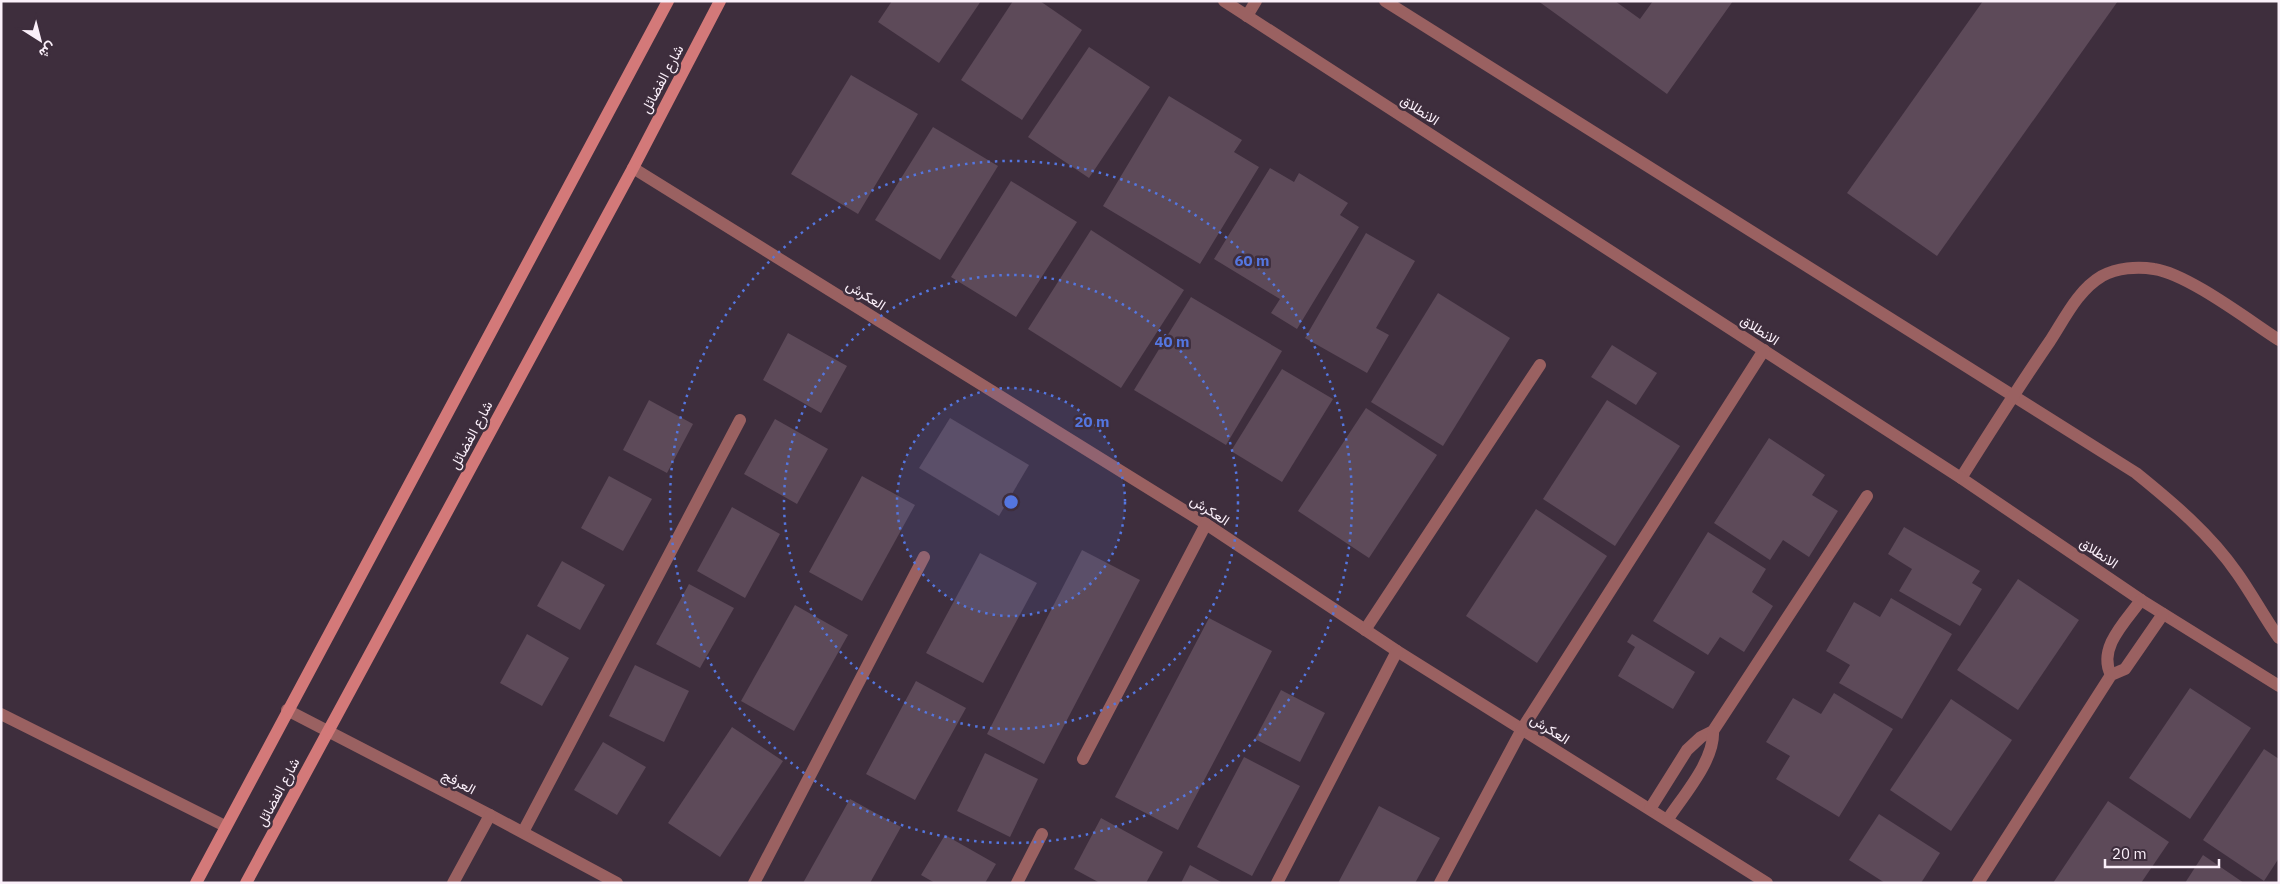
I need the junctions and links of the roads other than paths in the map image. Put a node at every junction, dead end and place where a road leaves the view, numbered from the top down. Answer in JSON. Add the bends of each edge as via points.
{"nodes":[{"id":1,"x":668,"y":1,"type":"edge"},
{"id":2,"x":720,"y":1,"type":"edge"},
{"id":3,"x":1224,"y":1,"type":"edge"},
{"id":4,"x":1256,"y":1,"type":"edge"},
{"id":5,"x":1385,"y":1,"type":"edge"},
{"id":6,"x":1248,"y":16,"type":"junction"},
{"id":7,"x":633,"y":168,"type":"junction"},
{"id":8,"x":2279,"y":340,"type":"edge"},
{"id":9,"x":1764,"y":350,"type":"junction"},
{"id":10,"x":1540,"y":365,"type":"dead end"},
{"id":11,"x":2012,"y":397,"type":"junction"},
{"id":12,"x":740,"y":420,"type":"dead end"},
{"id":13,"x":1961,"y":478,"type":"junction"},
{"id":14,"x":1867,"y":496,"type":"dead end"},
{"id":15,"x":1206,"y":524,"type":"junction"},
{"id":16,"x":924,"y":557,"type":"dead end"},
{"id":17,"x":2141,"y":600,"type":"junction"},
{"id":18,"x":2163,"y":614,"type":"junction"},
{"id":19,"x":1365,"y":630,"type":"junction"},
{"id":20,"x":2279,"y":638,"type":"edge"},
{"id":21,"x":1397,"y":651,"type":"junction"},
{"id":22,"x":2111,"y":675,"type":"junction"},
{"id":23,"x":2279,"y":686,"type":"edge"},
{"id":24,"x":287,"y":710,"type":"junction"},
{"id":25,"x":1,"y":714,"type":"edge"},
{"id":26,"x":1522,"y":729,"type":"junction"},
{"id":27,"x":328,"y":730,"type":"junction"},
{"id":28,"x":1713,"y":731,"type":"junction"},
{"id":29,"x":1083,"y":759,"type":"dead end"},
{"id":30,"x":1650,"y":809,"type":"junction"},
{"id":31,"x":490,"y":815,"type":"junction"},
{"id":32,"x":1668,"y":820,"type":"junction"},
{"id":33,"x":225,"y":826,"type":"junction"},
{"id":34,"x":523,"y":832,"type":"junction"},
{"id":35,"x":1042,"y":834,"type":"dead end"},
{"id":36,"x":196,"y":883,"type":"edge"},
{"id":37,"x":246,"y":883,"type":"edge"},
{"id":38,"x":454,"y":883,"type":"edge"},
{"id":39,"x":617,"y":883,"type":"edge"},
{"id":40,"x":754,"y":883,"type":"edge"},
{"id":41,"x":1017,"y":883,"type":"edge"},
{"id":42,"x":1277,"y":883,"type":"edge"},
{"id":43,"x":1440,"y":883,"type":"edge"},
{"id":44,"x":1767,"y":883,"type":"edge"},
{"id":45,"x":1978,"y":883,"type":"edge"}],
"edges":[{"from":1,"to":24,"type":"street"},
{"from":2,"to":7,"type":"street","name":"شارع الفضائل"},
{"from":3,"to":6,"type":"street","name":"الانطلاق"},
{"from":4,"to":6,"type":"street"},
{"from":5,"to":11,"type":"street"},
{"from":6,"to":9,"type":"street","name":"الانطلاق"},
{"from":7,"to":15,"type":"street","name":"العكرش"},
{"from":7,"to":27,"type":"street","name":"شارع الفضائل"},
{"from":8,"to":11,"type":"street","via":[[2182,278],[2155,269],[2117,270],[2102,276],[2083,291]]},
{"from":9,"to":13,"type":"street","name":"الانطلاق"},
{"from":9,"to":26,"type":"street"},
{"from":10,"to":19,"type":"street"},
{"from":11,"to":13,"type":"street"},
{"from":11,"to":20,"type":"street","via":[[2136,473],[2164,495],[2226,559]]},
{"from":12,"to":34,"type":"street"},
{"from":13,"to":17,"type":"street","name":"الانطلاق"},
{"from":14,"to":28,"type":"street"},
{"from":15,"to":19,"type":"street","name":"العكرش"},
{"from":15,"to":29,"type":"street"},
{"from":16,"to":40,"type":"street"},
{"from":17,"to":18,"type":"street","name":"الانطلاق"},
{"from":17,"to":22,"type":"street","via":[[2108,651]]},
{"from":18,"to":22,"type":"street","via":[[2125,669]]},
{"from":18,"to":23,"type":"street","name":"الانطلاق"},
{"from":19,"to":21,"type":"street","name":"العكرش"},
{"from":21,"to":26,"type":"street","name":"العكرش"},
{"from":21,"to":42,"type":"street"},
{"from":22,"to":45,"type":"street"},
{"from":24,"to":27,"type":"street","name":"العرفج"},
{"from":24,"to":33,"type":"street"},
{"from":25,"to":33,"type":"street"},
{"from":26,"to":30,"type":"street","name":"العكرش"},
{"from":26,"to":43,"type":"street"},
{"from":27,"to":31,"type":"street","name":"العرفج"},
{"from":27,"to":37,"type":"street","name":"شارع الفضائل"},
{"from":28,"to":30,"type":"street","via":[[1687,750]]},
{"from":28,"to":32,"type":"street","via":[[1714,741],[1708,758]]},
{"from":30,"to":32,"type":"street","name":"العكرش"},
{"from":31,"to":34,"type":"street","name":"العرفج"},
{"from":31,"to":38,"type":"street"},
{"from":32,"to":44,"type":"street","name":"العكرش"},
{"from":33,"to":36,"type":"street"},
{"from":34,"to":39,"type":"street","name":"العرفج"},
{"from":35,"to":41,"type":"street"}]}
